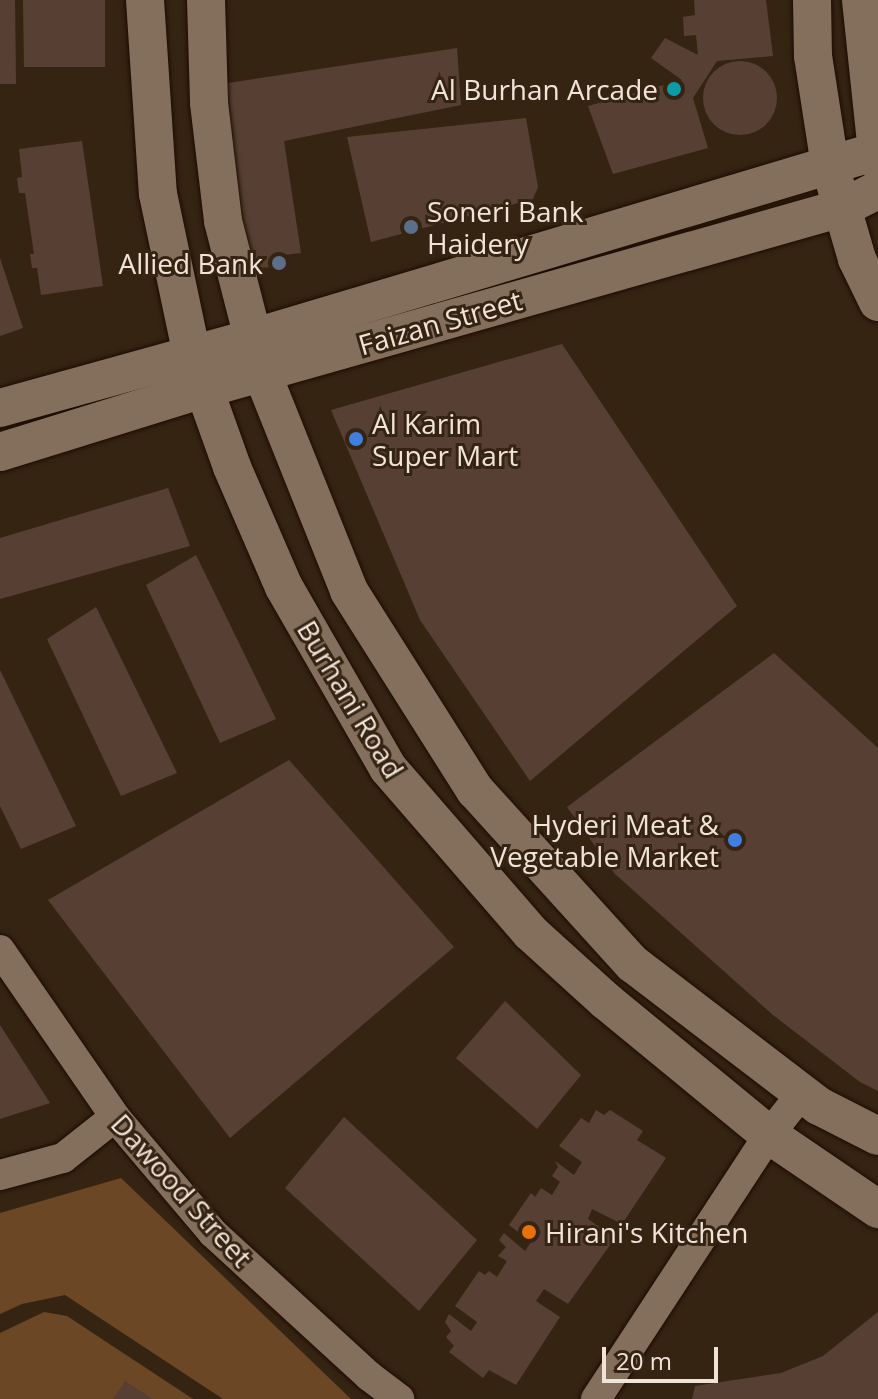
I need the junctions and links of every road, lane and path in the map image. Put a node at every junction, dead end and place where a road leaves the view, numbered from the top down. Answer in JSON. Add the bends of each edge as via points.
{"nodes":[{"id":1,"x":145,"y":0,"type":"edge"},
{"id":2,"x":206,"y":0,"type":"edge"},
{"id":3,"x":812,"y":0,"type":"edge"},
{"id":4,"x":861,"y":0,"type":"edge"},
{"id":5,"x":877,"y":155,"type":"edge"},
{"id":6,"x":830,"y":166,"type":"junction"},
{"id":7,"x":878,"y":190,"type":"edge"},
{"id":8,"x":842,"y":208,"type":"junction"},
{"id":9,"x":878,"y":302,"type":"edge"},
{"id":10,"x":257,"y":355,"type":"junction"},
{"id":11,"x":198,"y":372,"type":"junction"},
{"id":12,"x":0,"y":408,"type":"edge"},
{"id":13,"x":0,"y":452,"type":"edge"},
{"id":14,"x":0,"y":950,"type":"edge"},
{"id":15,"x":802,"y":1093,"type":"junction"},
{"id":16,"x":115,"y":1117,"type":"junction"},
{"id":17,"x":769,"y":1135,"type":"junction"},
{"id":18,"x":878,"y":1136,"type":"edge"},
{"id":19,"x":0,"y":1175,"type":"edge"},
{"id":20,"x":878,"y":1209,"type":"edge"},
{"id":21,"x":399,"y":1399,"type":"edge"},
{"id":22,"x":596,"y":1399,"type":"edge"}],
"edges":[{"from":1,"to":11,"type":"street","name":"Burhani Road","via":[[158,194]]},
{"from":2,"to":10,"type":"street","name":"Burhani Road","via":[[209,103],[223,221]]},
{"from":3,"to":6,"type":"street","via":[[813,56]]},
{"from":4,"to":5,"type":"street"},
{"from":5,"to":6,"type":"street","name":"Faizan Street"},
{"from":6,"to":8,"type":"street"},
{"from":6,"to":10,"type":"street","name":"Faizan Street"},
{"from":7,"to":8,"type":"street","name":"Faizan Street"},
{"from":8,"to":9,"type":"street","via":[[857,259]]},
{"from":8,"to":10,"type":"street","name":"Faizan Street"},
{"from":10,"to":11,"type":"street","name":"Faizan Street"},
{"from":10,"to":15,"type":"street","name":"Burhani Road","via":[[349,591],[475,790],[633,964]]},
{"from":11,"to":12,"type":"street","name":"Faizan Street"},
{"from":11,"to":13,"type":"street","name":"Faizan Street"},
{"from":11,"to":17,"type":"street","name":"Burhani Road","via":[[284,587],[388,768],[531,933]]},
{"from":14,"to":16,"type":"street","name":"Dawood Street"},
{"from":15,"to":17,"type":"street"},
{"from":15,"to":18,"type":"street","name":"Burhani Road"},
{"from":16,"to":19,"type":"street","via":[[63,1158]]},
{"from":16,"to":21,"type":"street","name":"Dawood Street","via":[[213,1233]]},
{"from":17,"to":20,"type":"street","name":"Burhani Road"},
{"from":17,"to":22,"type":"street"}]}
